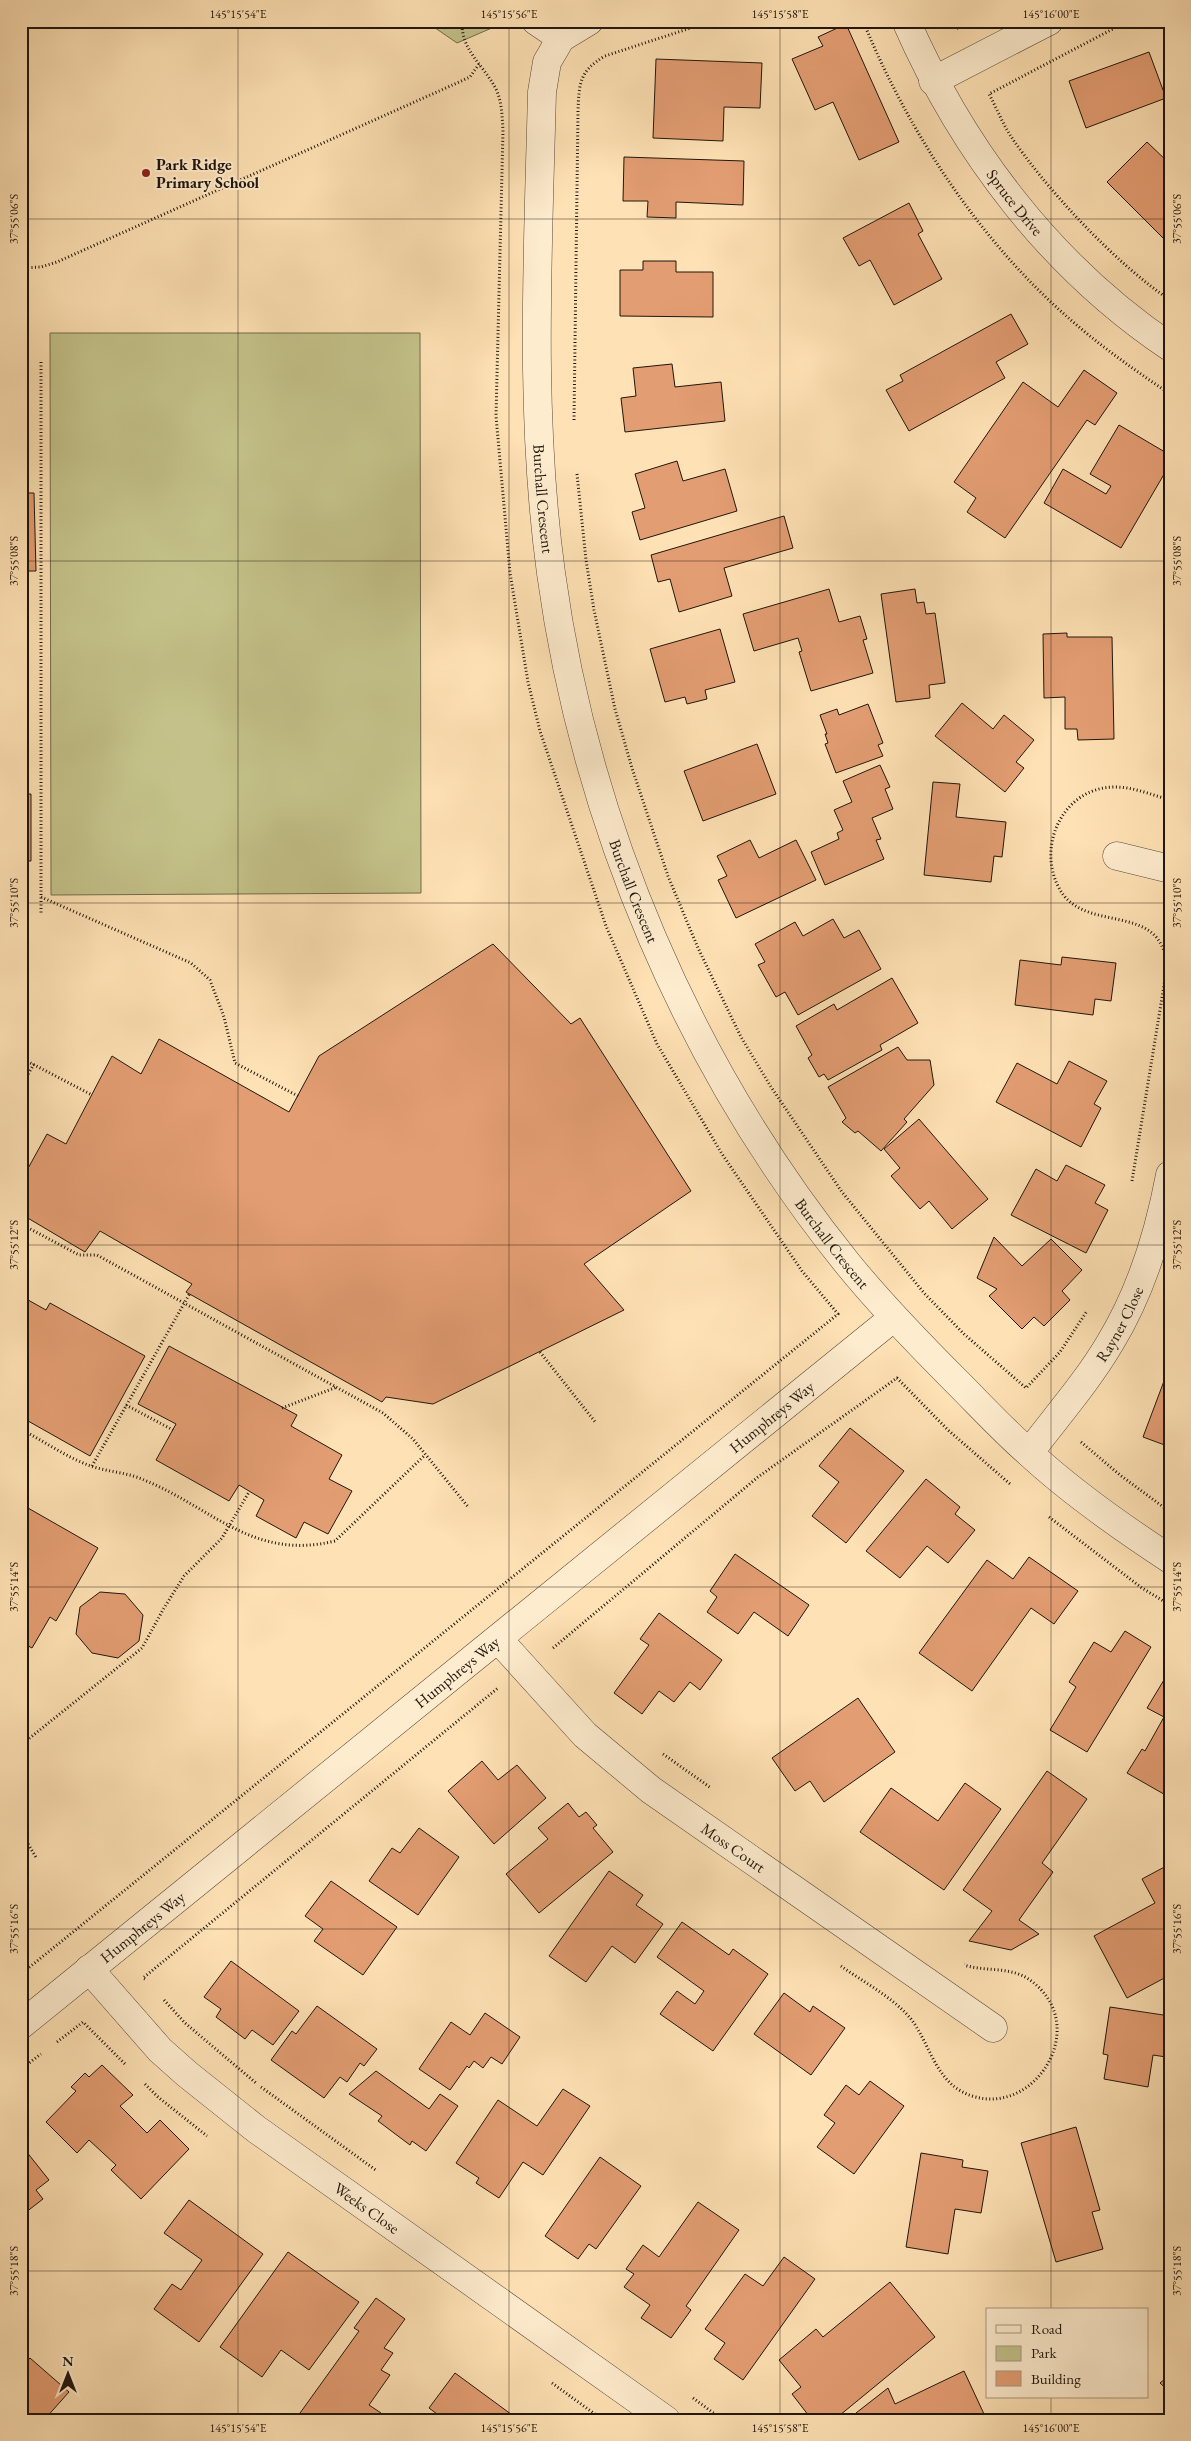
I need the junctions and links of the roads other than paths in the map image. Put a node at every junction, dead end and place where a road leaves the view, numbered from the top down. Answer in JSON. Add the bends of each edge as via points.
{"nodes":[{"id":1,"x":536,"y":21,"type":"edge"},
{"id":2,"x":589,"y":21,"type":"edge"},
{"id":3,"x":906,"y":21,"type":"edge"},
{"id":4,"x":1049,"y":21,"type":"edge"},
{"id":5,"x":561,"y":38,"type":"junction"},
{"id":6,"x":933,"y":82,"type":"junction"},
{"id":7,"x":1170,"y":347,"type":"edge"},
{"id":8,"x":1117,"y":856,"type":"dead end"},
{"id":9,"x":1170,"y":869,"type":"edge"},
{"id":10,"x":1170,"y":1176,"type":"edge"},
{"id":11,"x":893,"y":1318,"type":"junction"},
{"id":12,"x":1029,"y":1453,"type":"junction"},
{"id":13,"x":1170,"y":1559,"type":"edge"},
{"id":14,"x":498,"y":1639,"type":"junction"},
{"id":15,"x":89,"y":1968,"type":"junction"},
{"id":16,"x":21,"y":2024,"type":"edge"},
{"id":17,"x":993,"y":2028,"type":"dead end"},
{"id":18,"x":666,"y":2420,"type":"edge"}],
"edges":[{"from":1,"to":5,"type":"street"},
{"from":2,"to":5,"type":"street","name":"Burchall Crescent"},
{"from":3,"to":6,"type":"street","name":"Spruce Drive"},
{"from":4,"to":6,"type":"street"},
{"from":5,"to":11,"type":"street","name":"Burchall Crescent","via":[[547,62],[542,92],[537,287],[538,419],[551,572],[582,735],[621,858],[656,946],[732,1099],[816,1224]]},
{"from":6,"to":7,"type":"street","name":"Spruce Drive","via":[[966,136],[1021,211],[1090,284]]},
{"from":8,"to":9,"type":"street"},
{"from":10,"to":12,"type":"street","name":"Rayner Close","via":[[1150,1256],[1111,1343]]},
{"from":11,"to":12,"type":"street","name":"Burchall Crescent"},
{"from":11,"to":14,"type":"street","name":"Humphreys Way"},
{"from":12,"to":13,"type":"street","name":"Burchall Crescent"},
{"from":14,"to":15,"type":"street","name":"Humphreys Way"},
{"from":14,"to":17,"type":"street","name":"Moss Court","via":[[585,1735],[618,1764],[659,1796]]},
{"from":15,"to":16,"type":"street","name":"Humphreys Way"},
{"from":15,"to":18,"type":"street","name":"Weeks Close","via":[[160,2050],[256,2129]]}]}
